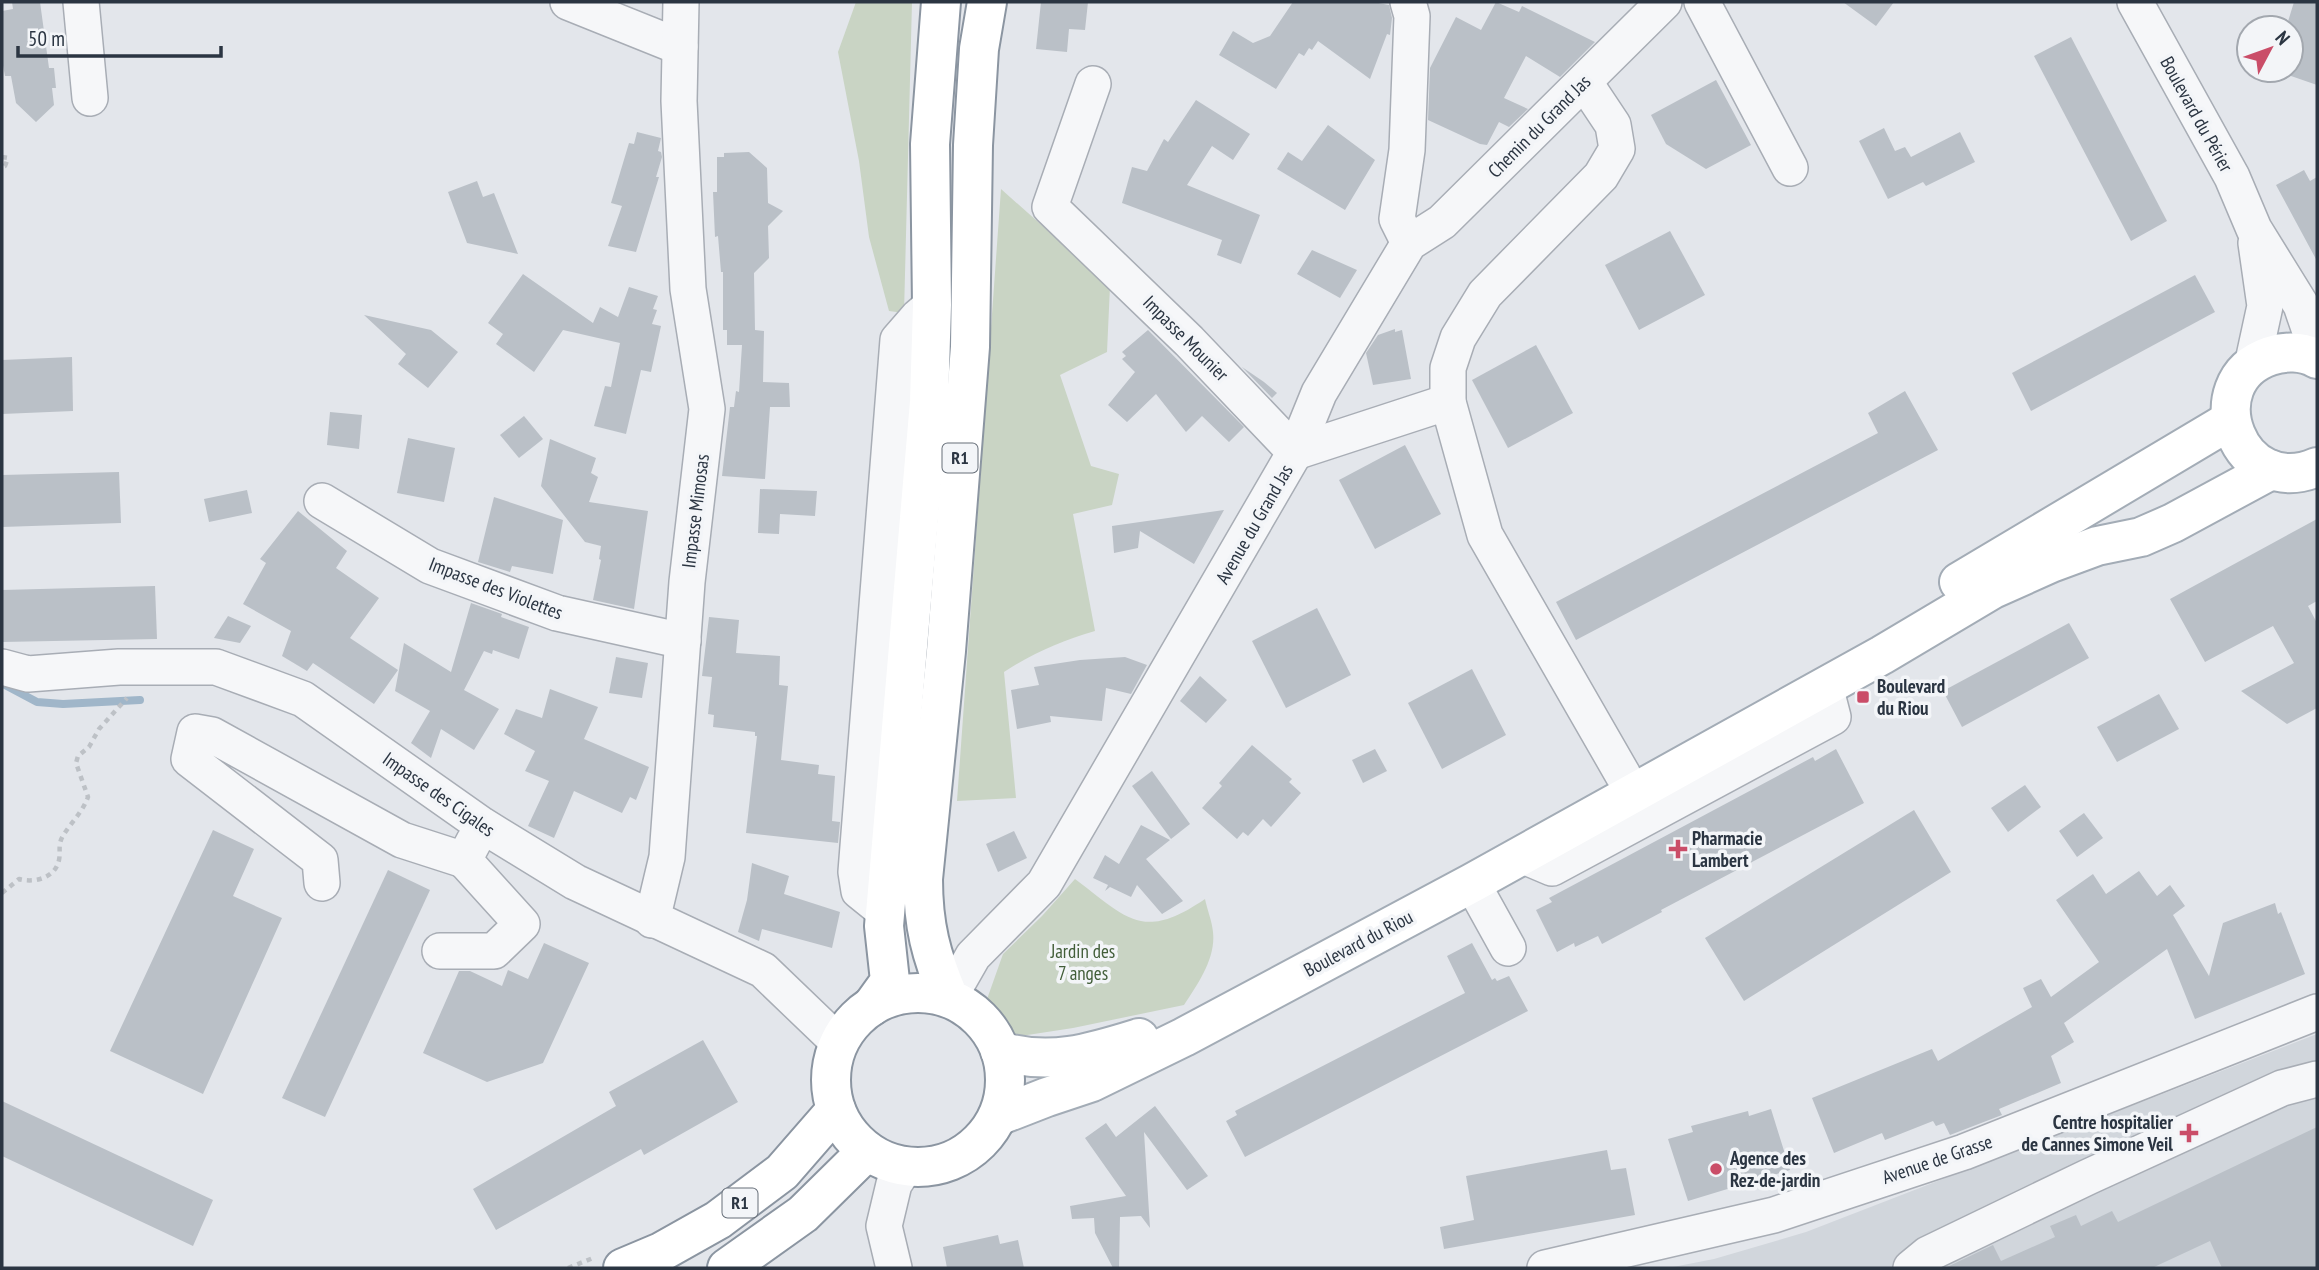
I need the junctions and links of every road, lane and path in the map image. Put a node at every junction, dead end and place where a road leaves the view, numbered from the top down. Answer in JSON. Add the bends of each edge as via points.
{"nodes":[{"id":1,"x":81,"y":2,"type":"edge"},
{"id":2,"x":568,"y":2,"type":"edge"},
{"id":3,"x":681,"y":2,"type":"edge"},
{"id":4,"x":942,"y":2,"type":"edge"},
{"id":5,"x":988,"y":2,"type":"edge"},
{"id":6,"x":1408,"y":2,"type":"edge"},
{"id":7,"x":1664,"y":2,"type":"edge"},
{"id":8,"x":1702,"y":2,"type":"edge"},
{"id":9,"x":2135,"y":2,"type":"edge"},
{"id":10,"x":680,"y":47,"type":"junction"},
{"id":11,"x":1585,"y":83,"type":"junction"},
{"id":12,"x":1093,"y":84,"type":"dead end"},
{"id":13,"x":90,"y":98,"type":"dead end"},
{"id":14,"x":2,"y":157,"type":"edge"},
{"id":15,"x":2,"y":167,"type":"edge"},
{"id":16,"x":1790,"y":168,"type":"dead end"},
{"id":17,"x":2254,"y":229,"type":"junction"},
{"id":18,"x":1409,"y":243,"type":"junction"},
{"id":19,"x":2309,"y":308,"type":"edge"},
{"id":20,"x":2315,"y":358,"type":"edge"},
{"id":21,"x":2252,"y":366,"type":"junction"},
{"id":22,"x":1448,"y":402,"type":"junction"},
{"id":23,"x":2231,"y":419,"type":"junction"},
{"id":24,"x":1295,"y":452,"type":"junction"},
{"id":25,"x":2317,"y":467,"type":"edge"},
{"id":26,"x":2271,"y":470,"type":"junction"},
{"id":27,"x":322,"y":501,"type":"dead end"},
{"id":28,"x":683,"y":641,"type":"junction"},
{"id":29,"x":2,"y":667,"type":"edge"},
{"id":30,"x":152,"y":667,"type":"junction"},
{"id":31,"x":1623,"y":775,"type":"junction"},
{"id":32,"x":482,"y":825,"type":"junction"},
{"id":33,"x":464,"y":860,"type":"junction"},
{"id":34,"x":322,"y":883,"type":"dead end"},
{"id":35,"x":1472,"y":883,"type":"junction"},
{"id":36,"x":2,"y":893,"type":"edge"},
{"id":37,"x":652,"y":920,"type":"junction"},
{"id":38,"x":1508,"y":948,"type":"dead end"},
{"id":39,"x":440,"y":951,"type":"dead end"},
{"id":40,"x":949,"y":998,"type":"junction"},
{"id":41,"x":872,"y":1006,"type":"junction"},
{"id":42,"x":2317,"y":1012,"type":"edge"},
{"id":43,"x":839,"y":1042,"type":"junction"},
{"id":44,"x":1000,"y":1051,"type":"junction"},
{"id":45,"x":2317,"y":1079,"type":"edge"},
{"id":46,"x":836,"y":1110,"type":"junction"},
{"id":47,"x":998,"y":1116,"type":"junction"},
{"id":48,"x":867,"y":1151,"type":"junction"},
{"id":49,"x":906,"y":1166,"type":"junction"},
{"id":50,"x":623,"y":1268,"type":"edge"},
{"id":51,"x":727,"y":1268,"type":"edge"},
{"id":52,"x":894,"y":1268,"type":"edge"},
{"id":53,"x":1545,"y":1268,"type":"edge"},
{"id":54,"x":1911,"y":1268,"type":"edge"}],
"edges":[{"from":1,"to":13,"type":"street"},
{"from":2,"to":10,"type":"street"},
{"from":3,"to":10,"type":"street","name":"Impasse Mimosas"},
{"from":4,"to":41,"type":"main road","number":"R1","via":[[930,144],[929,402],[884,926],[890,981]]},
{"from":5,"to":40,"type":"main road","number":"R1","via":[[979,49],[973,145],[970,347],[923,879],[927,937]]},
{"from":6,"to":18,"type":"street","via":[[1412,16],[1407,150],[1397,219]]},
{"from":7,"to":11,"type":"street","name":"Chemin du Grand Jas"},
{"from":8,"to":16,"type":"street"},
{"from":9,"to":17,"type":"street","name":"Boulevard du Périer","via":[[2232,177]]},
{"from":10,"to":28,"type":"street","name":"Impasse Mimosas","via":[[688,289],[707,409]]},
{"from":11,"to":18,"type":"street","name":"Chemin du Grand Jas","via":[[1442,222]]},
{"from":11,"to":22,"type":"street","via":[[1613,124],[1616,149],[1601,176],[1485,294],[1458,338],[1448,368]]},
{"from":12,"to":24,"type":"street","name":"Impasse Mounier","via":[[1050,207],[1189,341]]},
{"from":14,"to":15,"type":"path","via":[[8,158]]},
{"from":17,"to":19,"type":"street"},
{"from":17,"to":21,"type":"street","via":[[2265,306]]},
{"from":18,"to":24,"type":"street","name":"Avenue du Grand Jas","via":[[1320,393]]},
{"from":19,"to":20,"type":"street"},
{"from":20,"to":21,"type":"main road","via":[[2281,353]]},
{"from":21,"to":23,"type":"main road","via":[[2239,381]]},
{"from":22,"to":24,"type":"street"},
{"from":22,"to":31,"type":"street","via":[[1485,536]]},
{"from":23,"to":26,"type":"main road","via":[[2244,450]]},
{"from":23,"to":31,"type":"main road","name":"Boulevard du Riou","via":[[1819,665]]},
{"from":24,"to":40,"type":"street","name":"Avenue du Grand Jas","via":[[1044,884],[973,956]]},
{"from":25,"to":26,"type":"main road","via":[[2289,473]]},
{"from":26,"to":35,"type":"main road","name":"Boulevard du Riou","via":[[2141,537],[2085,550],[1993,589]]},
{"from":27,"to":28,"type":"street","name":"Impasse des Violettes","via":[[430,566],[557,613]]},
{"from":28,"to":37,"type":"street","name":"Impasse Mimosas","via":[[667,857]]},
{"from":29,"to":30,"type":"street","name":"Impasse des Cigales","via":[[28,674]]},
{"from":30,"to":32,"type":"street","name":"Impasse des Cigales","via":[[216,667],[303,698]]},
{"from":30,"to":36,"type":"path","via":[[79,756],[76,770],[88,797],[60,843],[60,859],[54,869],[32,882],[19,879]]},
{"from":31,"to":44,"type":"main road","name":"Boulevard du Riou","via":[[1184,1018],[1085,1054],[1039,1059]]},
{"from":32,"to":33,"type":"street"},
{"from":32,"to":37,"type":"street","name":"Impasse des Cigales","via":[[575,882]]},
{"from":33,"to":34,"type":"street","via":[[402,840],[212,735],[195,732],[189,759],[320,860]]},
{"from":33,"to":39,"type":"street","via":[[522,924],[494,951]]},
{"from":35,"to":38,"type":"street"},
{"from":35,"to":47,"type":"main road","name":"Boulevard du Riou","via":[[1092,1082]]},
{"from":37,"to":43,"type":"street","name":"Impasse des Cigales","via":[[764,970]]},
{"from":40,"to":41,"type":"main road","via":[[923,992],[896,995]]},
{"from":40,"to":44,"type":"main road","via":[[971,1010],[989,1028]]},
{"from":41,"to":43,"type":"main road","via":[[852,1022]]},
{"from":42,"to":53,"type":"street","name":"Avenue de Grasse","via":[[1964,1152],[1774,1215]]},
{"from":43,"to":46,"type":"main road","via":[[832,1065]]},
{"from":44,"to":47,"type":"main road","via":[[1005,1084]]},
{"from":45,"to":54,"type":"street","via":[[2282,1088],[2088,1177],[1928,1254]]},
{"from":46,"to":48,"type":"main road","via":[[848,1133]]},
{"from":46,"to":50,"type":"main road","number":"R1","via":[[782,1172],[729,1212],[661,1252]]},
{"from":47,"to":49,"type":"main road","via":[[982,1139],[960,1157],[934,1166]]},
{"from":48,"to":49,"type":"main road"},
{"from":48,"to":51,"type":"main road","number":"R1","via":[[803,1214]]},
{"from":49,"to":52,"type":"street","via":[[894,1184],[884,1226]]}]}
